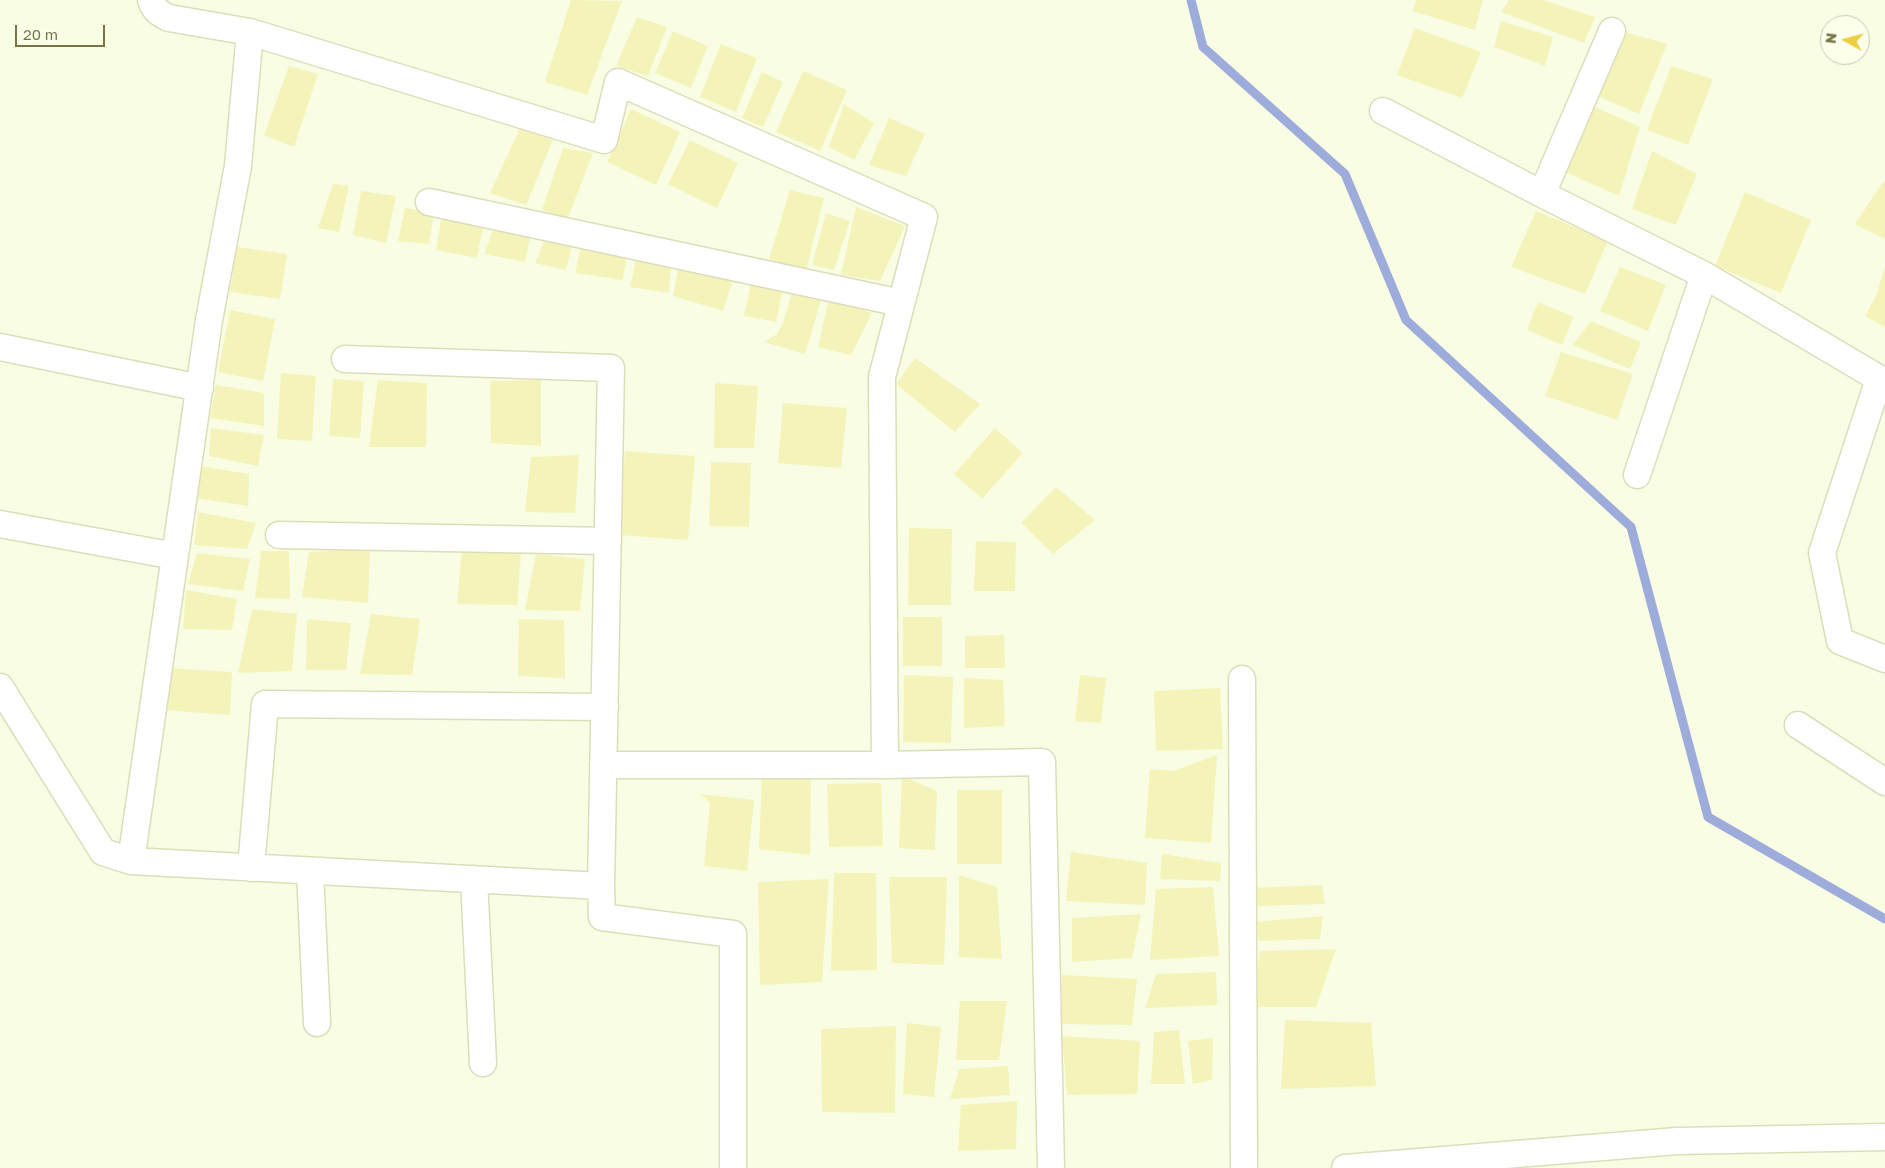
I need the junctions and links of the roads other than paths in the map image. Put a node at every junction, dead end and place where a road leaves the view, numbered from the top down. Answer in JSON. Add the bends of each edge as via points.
{"nodes":[{"id":1,"x":151,"y":0,"type":"edge"},
{"id":2,"x":1612,"y":31,"type":"dead end"},
{"id":3,"x":250,"y":32,"type":"junction"},
{"id":4,"x":1383,"y":112,"type":"dead end"},
{"id":5,"x":1542,"y":194,"type":"junction"},
{"id":6,"x":429,"y":202,"type":"dead end"},
{"id":7,"x":1704,"y":275,"type":"junction"},
{"id":8,"x":902,"y":303,"type":"junction"},
{"id":9,"x":0,"y":347,"type":"edge"},
{"id":10,"x":345,"y":359,"type":"dead end"},
{"id":11,"x":1882,"y":381,"type":"edge"},
{"id":12,"x":200,"y":388,"type":"junction"},
{"id":13,"x":1636,"y":475,"type":"dead end"},
{"id":14,"x":0,"y":524,"type":"edge"},
{"id":15,"x":279,"y":535,"type":"dead end"},
{"id":16,"x":608,"y":542,"type":"junction"},
{"id":17,"x":175,"y":556,"type":"junction"},
{"id":18,"x":1885,"y":660,"type":"edge"},
{"id":19,"x":1242,"y":680,"type":"dead end"},
{"id":20,"x":0,"y":687,"type":"edge"},
{"id":21,"x":604,"y":707,"type":"junction"},
{"id":22,"x":1798,"y":725,"type":"dead end"},
{"id":23,"x":604,"y":765,"type":"junction"},
{"id":24,"x":885,"y":765,"type":"junction"},
{"id":25,"x":1885,"y":782,"type":"edge"},
{"id":26,"x":131,"y":861,"type":"junction"},
{"id":27,"x":251,"y":868,"type":"junction"},
{"id":28,"x":310,"y":871,"type":"junction"},
{"id":29,"x":474,"y":879,"type":"junction"},
{"id":30,"x":601,"y":886,"type":"junction"},
{"id":31,"x":317,"y":1023,"type":"dead end"},
{"id":32,"x":483,"y":1063,"type":"dead end"},
{"id":33,"x":1885,"y":1137,"type":"edge"},
{"id":34,"x":733,"y":1168,"type":"edge"},
{"id":35,"x":1051,"y":1168,"type":"edge"},
{"id":36,"x":1244,"y":1168,"type":"edge"},
{"id":37,"x":1346,"y":1168,"type":"edge"}],
"edges":[{"from":1,"to":3,"type":"street","via":[[160,14],[169,18]]},
{"from":2,"to":5,"type":"street"},
{"from":3,"to":8,"type":"street","via":[[604,140],[618,82],[924,218]]},
{"from":3,"to":12,"type":"street","via":[[238,166],[209,320]]},
{"from":4,"to":5,"type":"street"},
{"from":5,"to":7,"type":"street"},
{"from":6,"to":8,"type":"street"},
{"from":7,"to":11,"type":"street"},
{"from":7,"to":13,"type":"street"},
{"from":8,"to":24,"type":"street","via":[[882,378]]},
{"from":9,"to":12,"type":"street"},
{"from":10,"to":16,"type":"street","via":[[611,368]]},
{"from":11,"to":18,"type":"street","via":[[1822,553],[1840,641]]},
{"from":12,"to":17,"type":"street"},
{"from":14,"to":17,"type":"street"},
{"from":15,"to":16,"type":"street"},
{"from":16,"to":21,"type":"street"},
{"from":17,"to":26,"type":"street"},
{"from":19,"to":36,"type":"street"},
{"from":20,"to":26,"type":"street","via":[[103,852]]},
{"from":21,"to":23,"type":"street"},
{"from":21,"to":27,"type":"street","via":[[265,704]]},
{"from":22,"to":25,"type":"street"},
{"from":23,"to":24,"type":"street"},
{"from":23,"to":30,"type":"street"},
{"from":24,"to":35,"type":"street","via":[[1042,762]]},
{"from":26,"to":27,"type":"street"},
{"from":27,"to":28,"type":"street"},
{"from":28,"to":29,"type":"street"},
{"from":28,"to":31,"type":"street"},
{"from":29,"to":30,"type":"street"},
{"from":29,"to":32,"type":"street"},
{"from":30,"to":34,"type":"street","via":[[602,918],[733,934]]},
{"from":33,"to":37,"type":"street","via":[[1677,1141]]}]}
